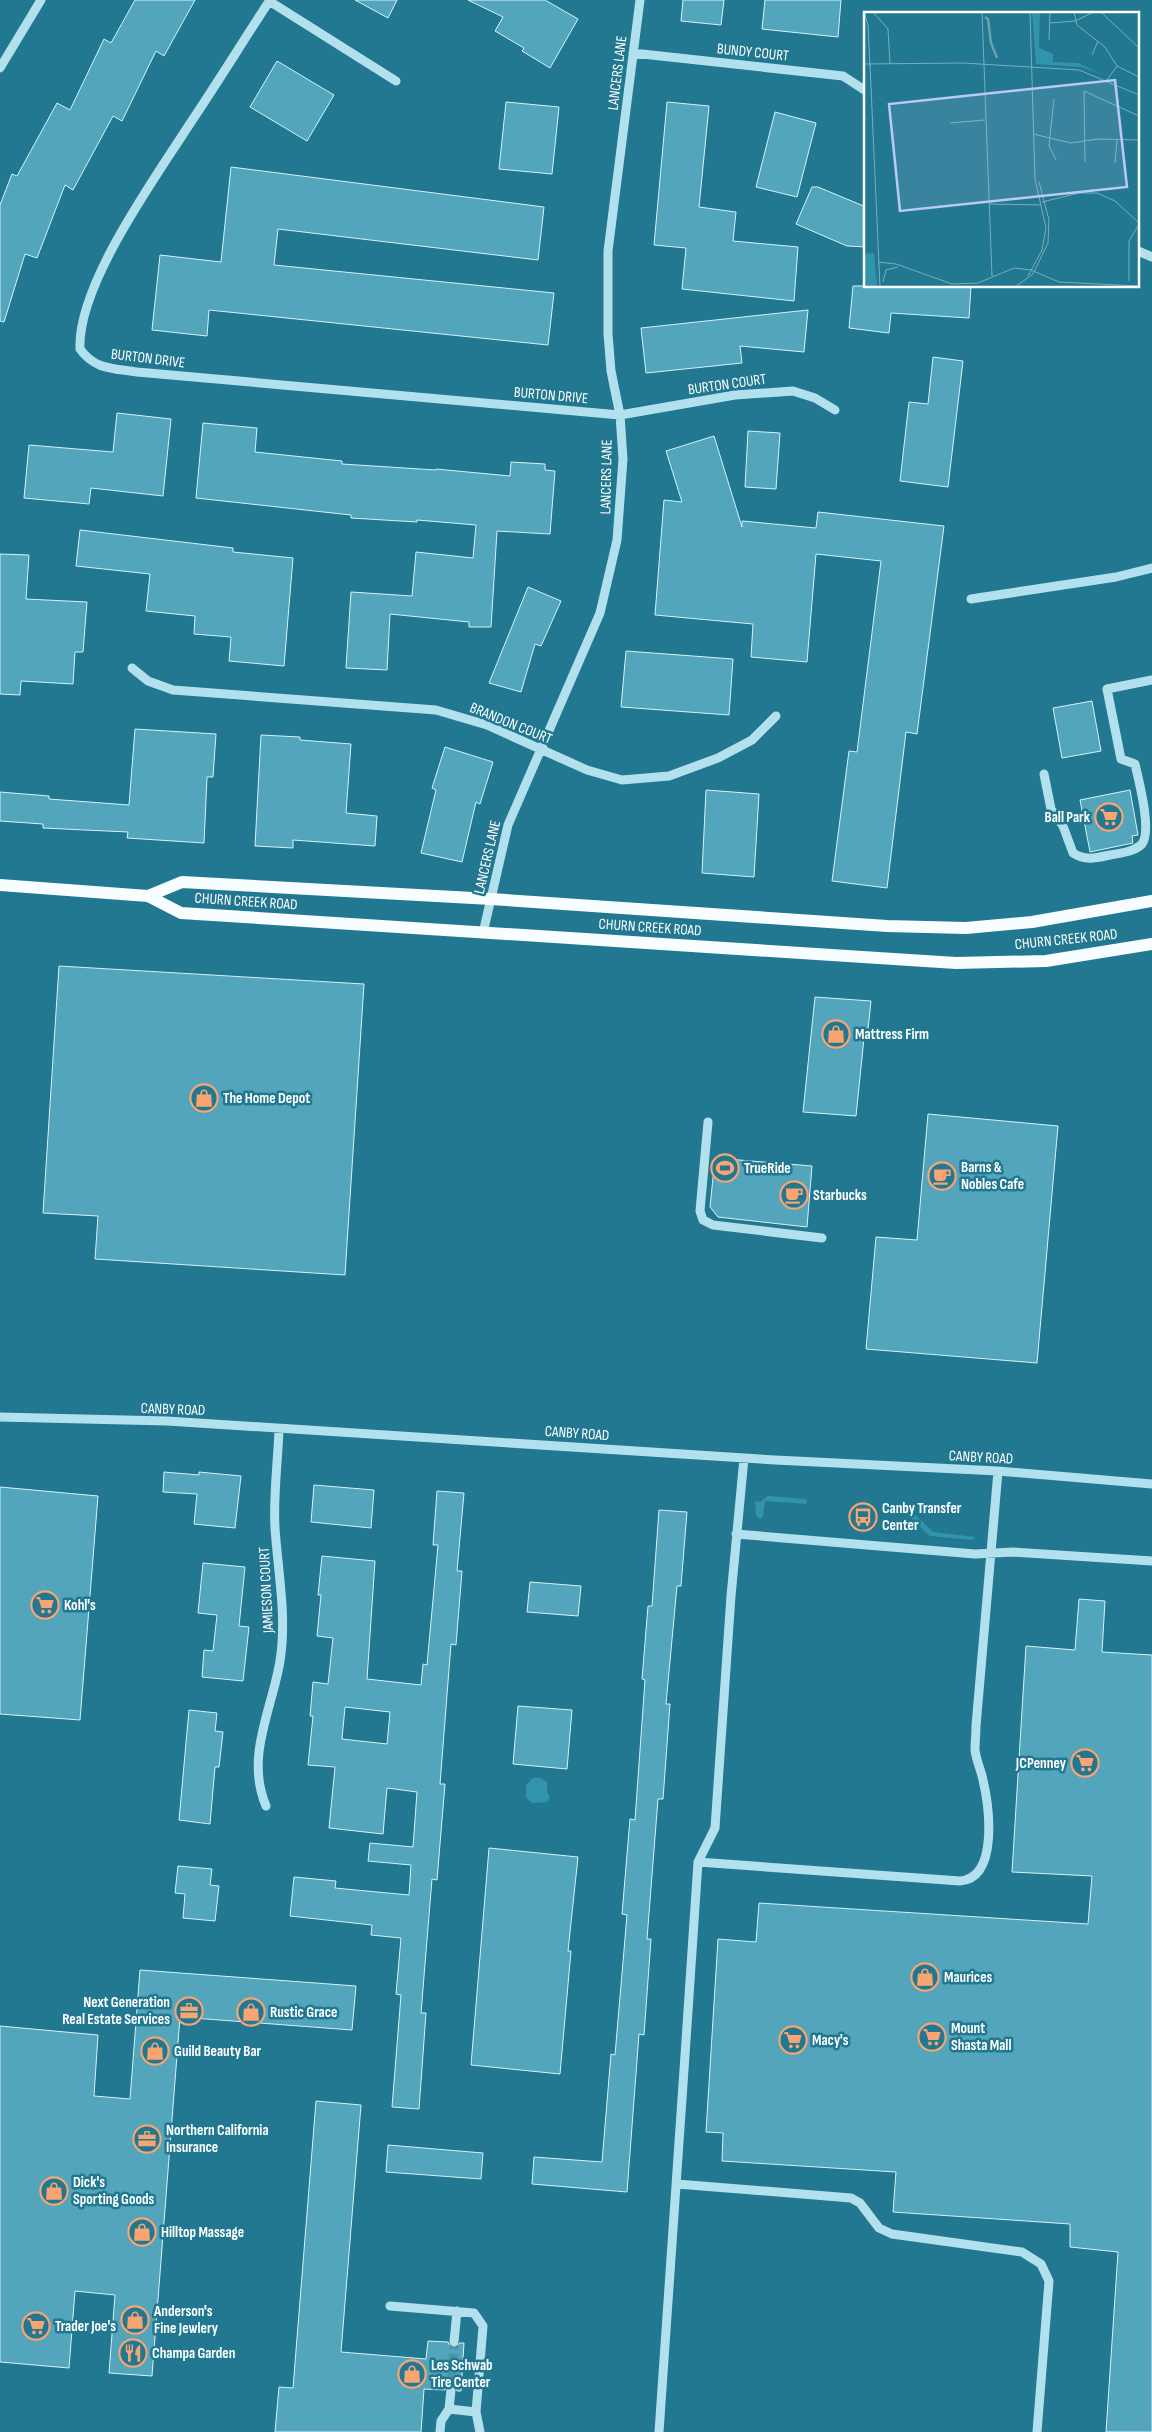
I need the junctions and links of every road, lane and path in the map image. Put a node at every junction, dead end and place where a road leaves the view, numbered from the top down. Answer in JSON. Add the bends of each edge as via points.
{"nodes":[{"id":1,"x":41,"y":0,"type":"edge"},
{"id":2,"x":269,"y":0,"type":"edge"},
{"id":3,"x":640,"y":0,"type":"edge"},
{"id":4,"x":633,"y":53,"type":"junction"},
{"id":5,"x":0,"y":68,"type":"edge"},
{"id":6,"x":396,"y":81,"type":"dead end"},
{"id":7,"x":864,"y":90,"type":"edge"},
{"id":8,"x":1140,"y":252,"type":"edge"},
{"id":9,"x":1152,"y":257,"type":"edge"},
{"id":10,"x":835,"y":410,"type":"dead end"},
{"id":11,"x":620,"y":415,"type":"junction"},
{"id":12,"x":1152,"y":568,"type":"edge"},
{"id":13,"x":971,"y":599,"type":"dead end"},
{"id":14,"x":132,"y":668,"type":"dead end"},
{"id":15,"x":1152,"y":680,"type":"edge"},
{"id":16,"x":776,"y":716,"type":"dead end"},
{"id":17,"x":540,"y":749,"type":"junction"},
{"id":18,"x":1044,"y":774,"type":"dead end"},
{"id":19,"x":0,"y":886,"type":"edge"},
{"id":20,"x":148,"y":896,"type":"junction"},
{"id":21,"x":491,"y":899,"type":"junction"},
{"id":22,"x":1152,"y":901,"type":"edge"},
{"id":23,"x":484,"y":933,"type":"junction"},
{"id":24,"x":1152,"y":944,"type":"edge"},
{"id":25,"x":708,"y":1122,"type":"dead end"},
{"id":26,"x":822,"y":1238,"type":"dead end"},
{"id":27,"x":0,"y":1417,"type":"edge"},
{"id":28,"x":279,"y":1429,"type":"junction"},
{"id":29,"x":744,"y":1458,"type":"junction"},
{"id":30,"x":998,"y":1471,"type":"junction"},
{"id":31,"x":1152,"y":1484,"type":"edge"},
{"id":32,"x":736,"y":1534,"type":"junction"},
{"id":33,"x":991,"y":1554,"type":"junction"},
{"id":34,"x":1152,"y":1561,"type":"edge"},
{"id":35,"x":266,"y":1806,"type":"dead end"},
{"id":36,"x":698,"y":1862,"type":"junction"},
{"id":37,"x":677,"y":2184,"type":"junction"},
{"id":38,"x":390,"y":2306,"type":"dead end"},
{"id":39,"x":456,"y":2311,"type":"junction"},
{"id":40,"x":454,"y":2342,"type":"tunnel mouth"},
{"id":41,"x":450,"y":2390,"type":"tunnel mouth"},
{"id":42,"x":448,"y":2409,"type":"junction"},
{"id":43,"x":476,"y":2412,"type":"junction"},
{"id":44,"x":440,"y":2432,"type":"edge"},
{"id":45,"x":480,"y":2432,"type":"edge"},
{"id":46,"x":659,"y":2432,"type":"edge"},
{"id":47,"x":1037,"y":2432,"type":"edge"}],
"edges":[{"from":1,"to":5,"type":"street"},
{"from":2,"to":6,"type":"street"},
{"from":2,"to":11,"type":"street","name":"BURTON DRIVE","via":[[148,189],[104,265],[82,319],[80,349],[88,360],[96,365],[137,372]]},
{"from":3,"to":4,"type":"street","name":"LANCERS LANE"},
{"from":4,"to":7,"type":"street","name":"BUNDY COURT","via":[[843,76]]},
{"from":4,"to":11,"type":"street","name":"LANCERS LANE","via":[[608,251],[609,343]]},
{"from":8,"to":9,"type":"street"},
{"from":10,"to":11,"type":"street","name":"BURTON COURT","via":[[815,398],[793,391],[735,395]]},
{"from":11,"to":17,"type":"street","name":"LANCERS LANE","via":[[622,495],[610,575],[600,613]]},
{"from":12,"to":13,"type":"street","via":[[1116,577]]},
{"from":14,"to":17,"type":"street","name":"BRANDON COURT","via":[[148,681],[173,690],[436,710],[487,725]]},
{"from":15,"to":18,"type":"street","via":[[1107,689],[1121,759],[1135,764],[1147,825],[1142,844],[1125,852],[1094,858],[1084,858],[1073,852],[1063,826],[1051,809]]},
{"from":16,"to":17,"type":"street","name":"BRANDON COURT","via":[[745,745],[718,758],[660,777],[613,778]]},
{"from":17,"to":21,"type":"street","name":"LANCERS LANE","via":[[508,826]]},
{"from":19,"to":20,"type":"main road","name":"CHURN CREEK ROAD"},
{"from":20,"to":21,"type":"main road","name":"CHURN CREEK ROAD","via":[[182,882]]},
{"from":20,"to":23,"type":"main road","name":"CHURN CREEK ROAD","via":[[181,913]]},
{"from":21,"to":22,"type":"main road","name":"CHURN CREEK ROAD","via":[[887,926],[966,928],[1032,922]]},
{"from":21,"to":23,"type":"street","name":"LANCERS LANE"},
{"from":23,"to":24,"type":"main road","name":"CHURN CREEK ROAD","via":[[956,963],[1046,961]]},
{"from":25,"to":26,"type":"street","via":[[700,1211],[703,1220],[713,1225]]},
{"from":27,"to":28,"type":"street","name":"CANBY ROAD"},
{"from":28,"to":29,"type":"street","name":"CANBY ROAD"},
{"from":28,"to":35,"type":"street","name":"JAMIESON COURT","via":[[275,1526],[284,1619],[280,1662],[258,1749],[258,1781]]},
{"from":29,"to":30,"type":"street","name":"CANBY ROAD"},
{"from":29,"to":32,"type":"street"},
{"from":30,"to":31,"type":"street","name":"CANBY ROAD"},
{"from":30,"to":33,"type":"street"},
{"from":32,"to":33,"type":"street"},
{"from":32,"to":36,"type":"street","via":[[715,1828]]},
{"from":33,"to":34,"type":"street","via":[[1013,1552]]},
{"from":33,"to":36,"type":"street","via":[[975,1750],[989,1813],[985,1862],[976,1874],[960,1881]]},
{"from":36,"to":37,"type":"street"},
{"from":37,"to":46,"type":"street"},
{"from":37,"to":47,"type":"street","via":[[851,2198],[860,2203],[879,2228],[892,2234],[1015,2250],[1035,2258],[1049,2281]]},
{"from":38,"to":39,"type":"street"},
{"from":39,"to":40,"type":"street"},
{"from":39,"to":43,"type":"street","via":[[474,2313],[483,2326]]},
{"from":41,"to":42,"type":"street"},
{"from":42,"to":43,"type":"street"},
{"from":42,"to":44,"type":"street","via":[[441,2421]]},
{"from":43,"to":45,"type":"street"}]}
